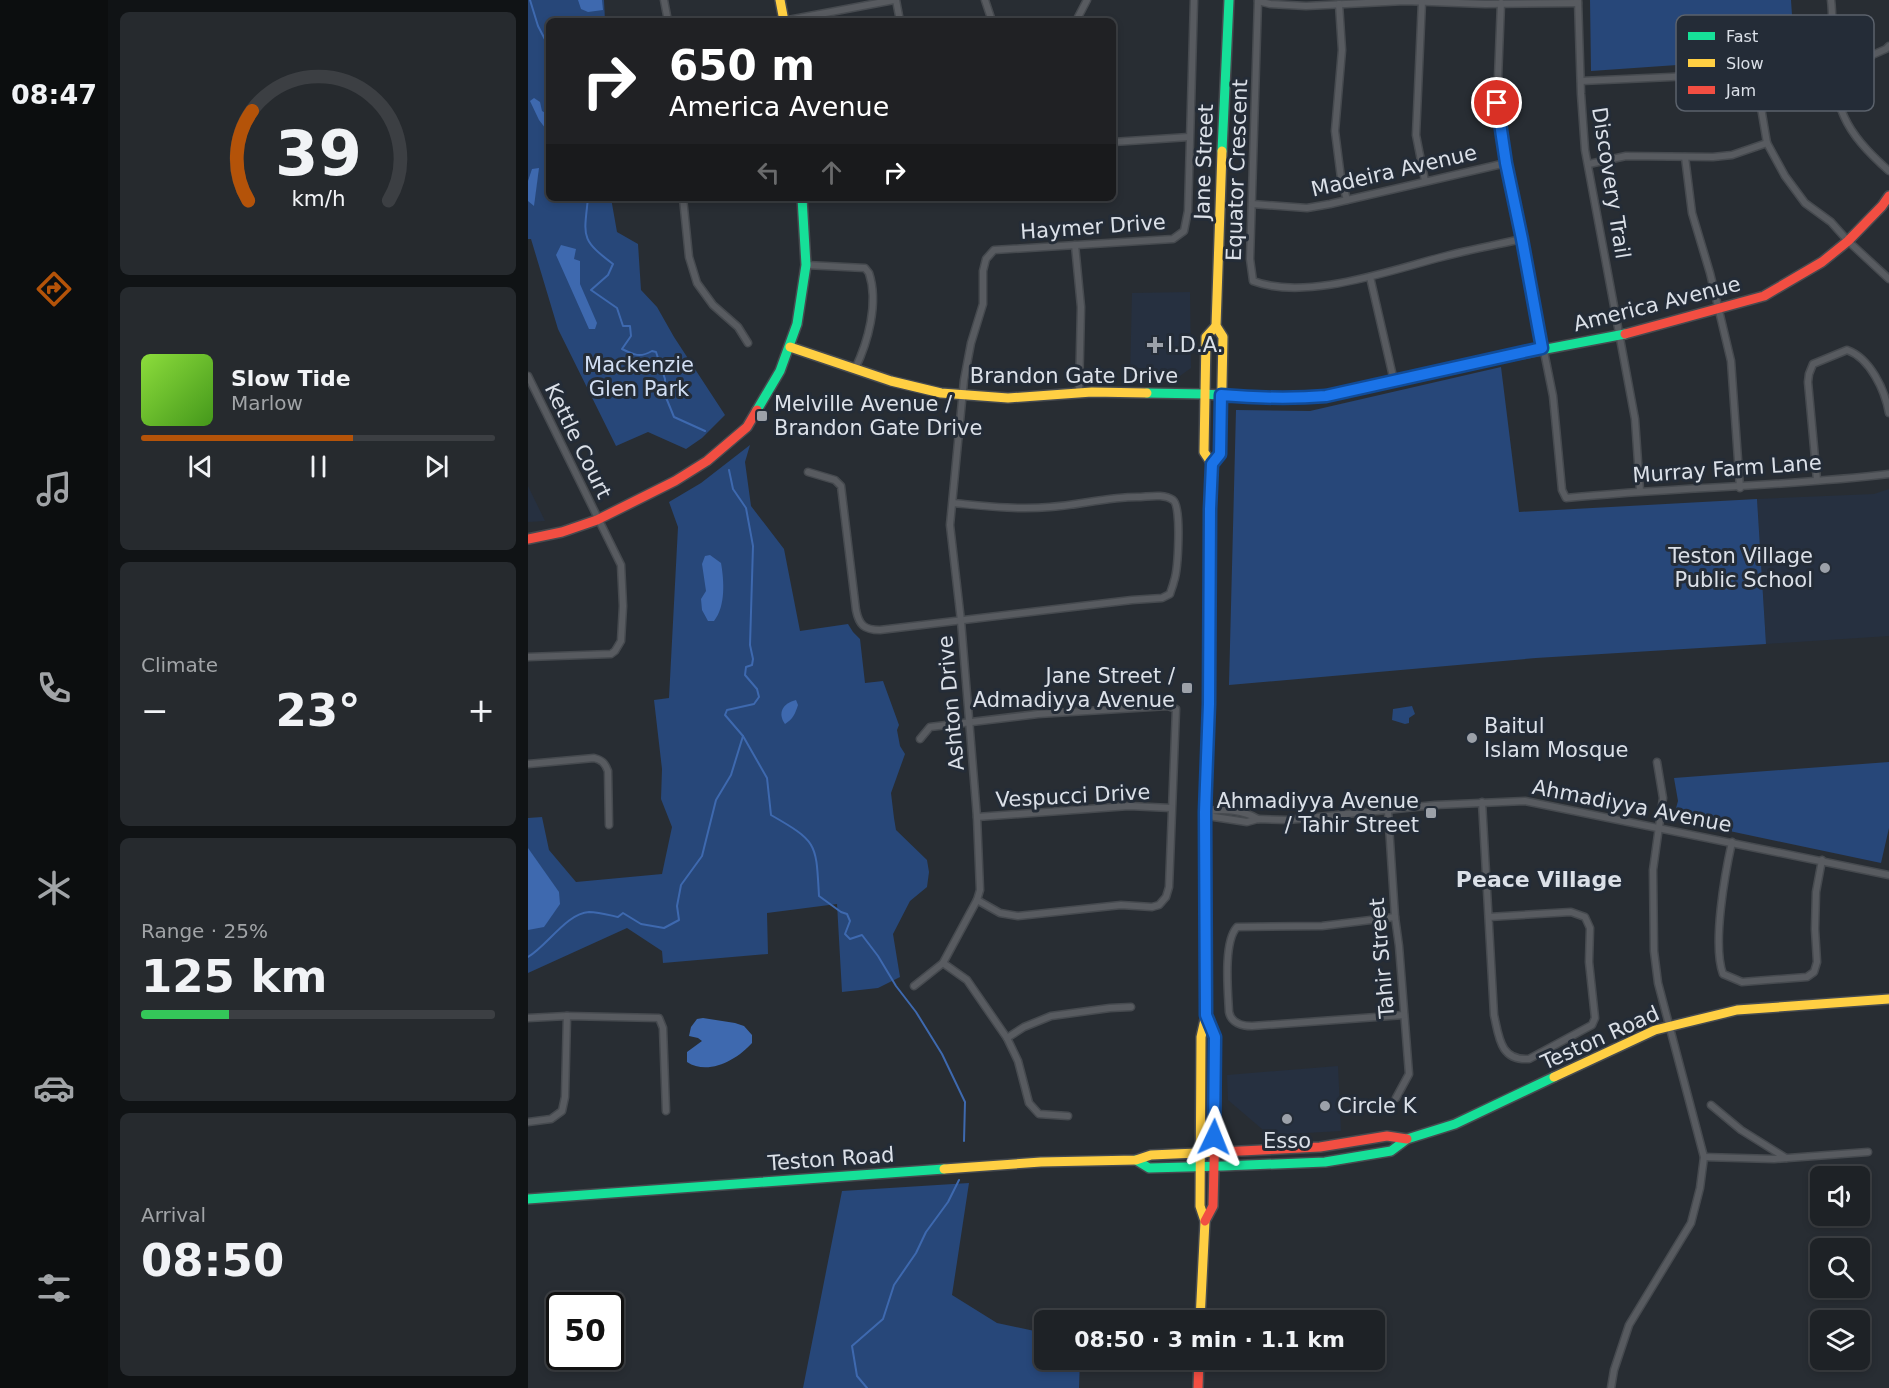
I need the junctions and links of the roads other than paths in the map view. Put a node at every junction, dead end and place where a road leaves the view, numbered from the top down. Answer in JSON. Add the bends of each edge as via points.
{"nodes":[{"id":1,"x":664,"y":0,"type":"edge"},
{"id":2,"x":780,"y":0,"type":"edge"},
{"id":3,"x":895,"y":0,"type":"edge"},
{"id":4,"x":985,"y":0,"type":"edge"},
{"id":5,"x":1088,"y":0,"type":"edge"},
{"id":6,"x":1194,"y":0,"type":"edge"},
{"id":7,"x":1229,"y":0,"type":"edge"},
{"id":8,"x":1831,"y":0,"type":"edge"},
{"id":9,"x":1258,"y":1,"type":"edge"},
{"id":10,"x":1422,"y":1,"type":"edge"},
{"id":11,"x":1578,"y":2,"type":"edge"},
{"id":12,"x":1501,"y":3,"type":"junction"},
{"id":13,"x":1339,"y":4,"type":"junction"},
{"id":14,"x":1831,"y":15,"type":"edge"},
{"id":15,"x":667,"y":18,"type":"edge"},
{"id":16,"x":783,"y":18,"type":"edge"},
{"id":17,"x":799,"y":18,"type":"edge"},
{"id":18,"x":899,"y":18,"type":"edge"},
{"id":19,"x":991,"y":18,"type":"edge"},
{"id":20,"x":1078,"y":18,"type":"edge"},
{"id":21,"x":1889,"y":46,"type":"edge"},
{"id":22,"x":1874,"y":54,"type":"edge"},
{"id":23,"x":1676,"y":76,"type":"edge"},
{"id":24,"x":1581,"y":81,"type":"junction"},
{"id":25,"x":1762,"y":111,"type":"edge"},
{"id":26,"x":1842,"y":111,"type":"edge"},
{"id":27,"x":1189,"y":137,"type":"junction"},
{"id":28,"x":1116,"y":142,"type":"edge"},
{"id":29,"x":1767,"y":143,"type":"junction"},
{"id":30,"x":1685,"y":157,"type":"junction"},
{"id":31,"x":1506,"y":163,"type":"junction"},
{"id":32,"x":1589,"y":164,"type":"junction"},
{"id":33,"x":1889,"y":171,"type":"edge"},
{"id":34,"x":1425,"y":181,"type":"junction"},
{"id":35,"x":1889,"y":196,"type":"edge"},
{"id":36,"x":1347,"y":200,"type":"junction"},
{"id":37,"x":683,"y":201,"type":"edge"},
{"id":38,"x":802,"y":201,"type":"edge"},
{"id":39,"x":1252,"y":204,"type":"junction"},
{"id":40,"x":1522,"y":239,"type":"junction"},
{"id":41,"x":1848,"y":241,"type":"junction"},
{"id":42,"x":1075,"y":245,"type":"junction"},
{"id":43,"x":806,"y":265,"type":"junction"},
{"id":44,"x":1370,"y":277,"type":"junction"},
{"id":45,"x":1889,"y":279,"type":"edge"},
{"id":46,"x":1718,"y":309,"type":"junction"},
{"id":47,"x":1216,"y":326,"type":"junction"},
{"id":48,"x":1620,"y":335,"type":"junction"},
{"id":49,"x":748,"y":343,"type":"dead end"},
{"id":50,"x":790,"y":347,"type":"junction"},
{"id":51,"x":1542,"y":348,"type":"junction"},
{"id":52,"x":855,"y":369,"type":"junction"},
{"id":53,"x":528,"y":376,"type":"edge"},
{"id":54,"x":1394,"y":381,"type":"junction"},
{"id":55,"x":1079,"y":393,"type":"junction"},
{"id":56,"x":1205,"y":394,"type":"junction"},
{"id":57,"x":963,"y":395,"type":"junction"},
{"id":58,"x":1221,"y":395,"type":"junction"},
{"id":59,"x":1889,"y":413,"type":"edge"},
{"id":60,"x":1212,"y":464,"type":"junction"},
{"id":61,"x":808,"y":472,"type":"dead end"},
{"id":62,"x":1889,"y":474,"type":"edge"},
{"id":63,"x":1817,"y":480,"type":"junction"},
{"id":64,"x":1740,"y":488,"type":"junction"},
{"id":65,"x":1640,"y":491,"type":"junction"},
{"id":66,"x":953,"y":503,"type":"junction"},
{"id":67,"x":597,"y":520,"type":"junction"},
{"id":68,"x":528,"y":539,"type":"edge"},
{"id":69,"x":961,"y":621,"type":"junction"},
{"id":70,"x":528,"y":657,"type":"edge"},
{"id":71,"x":969,"y":723,"type":"junction"},
{"id":72,"x":920,"y":739,"type":"dead end"},
{"id":73,"x":1657,"y":762,"type":"dead end"},
{"id":74,"x":528,"y":764,"type":"edge"},
{"id":75,"x":1482,"y":802,"type":"junction"},
{"id":76,"x":1171,"y":808,"type":"junction"},
{"id":77,"x":1388,"y":811,"type":"junction"},
{"id":78,"x":1205,"y":812,"type":"junction"},
{"id":79,"x":977,"y":817,"type":"junction"},
{"id":80,"x":609,"y":825,"type":"dead end"},
{"id":81,"x":1660,"y":828,"type":"junction"},
{"id":82,"x":1732,"y":842,"type":"junction"},
{"id":83,"x":1822,"y":860,"type":"junction"},
{"id":84,"x":1889,"y":875,"type":"edge"},
{"id":85,"x":977,"y":900,"type":"junction"},
{"id":86,"x":1395,"y":917,"type":"junction"},
{"id":87,"x":1489,"y":917,"type":"junction"},
{"id":88,"x":943,"y":963,"type":"junction"},
{"id":89,"x":914,"y":986,"type":"dead end"},
{"id":90,"x":1889,"y":999,"type":"edge"},
{"id":91,"x":1131,"y":1007,"type":"dead end"},
{"id":92,"x":1206,"y":1015,"type":"junction"},
{"id":93,"x":1404,"y":1015,"type":"junction"},
{"id":94,"x":567,"y":1016,"type":"junction"},
{"id":95,"x":528,"y":1018,"type":"edge"},
{"id":96,"x":1670,"y":1026,"type":"junction"},
{"id":97,"x":1007,"y":1038,"type":"junction"},
{"id":98,"x":1396,"y":1098,"type":"dead end"},
{"id":99,"x":1711,"y":1105,"type":"dead end"},
{"id":100,"x":666,"y":1111,"type":"dead end"},
{"id":101,"x":1068,"y":1116,"type":"dead end"},
{"id":102,"x":528,"y":1122,"type":"edge"},
{"id":103,"x":1407,"y":1139,"type":"junction"},
{"id":104,"x":1214,"y":1151,"type":"junction"},
{"id":105,"x":1200,"y":1152,"type":"junction"},
{"id":106,"x":1868,"y":1152,"type":"dead end"},
{"id":107,"x":1704,"y":1157,"type":"junction"},
{"id":108,"x":1787,"y":1159,"type":"junction"},
{"id":109,"x":1136,"y":1160,"type":"junction"},
{"id":110,"x":1214,"y":1166,"type":"junction"},
{"id":111,"x":1200,"y":1167,"type":"junction"},
{"id":112,"x":528,"y":1199,"type":"edge"},
{"id":113,"x":1205,"y":1221,"type":"junction"},
{"id":114,"x":1201,"y":1310,"type":"edge"},
{"id":115,"x":1199,"y":1370,"type":"edge"},
{"id":116,"x":1198,"y":1388,"type":"edge"},
{"id":117,"x":1611,"y":1388,"type":"edge"}],
"edges":[{"from":1,"to":15,"type":"street"},
{"from":2,"to":16,"type":"main road"},
{"from":3,"to":17,"type":"street"},
{"from":3,"to":18,"type":"street"},
{"from":4,"to":19,"type":"street"},
{"from":5,"to":20,"type":"street"},
{"from":6,"to":27,"type":"street","name":"Haymer Drive"},
{"from":7,"to":47,"type":"main road","name":"Jane Street"},
{"from":8,"to":14,"type":"street"},
{"from":9,"to":13,"type":"street"},
{"from":9,"to":39,"type":"street","name":"Equator Crescent"},
{"from":10,"to":12,"type":"street"},
{"from":10,"to":13,"type":"street"},
{"from":10,"to":34,"type":"street","via":[[1416,135]]},
{"from":11,"to":12,"type":"street"},
{"from":11,"to":24,"type":"street","name":"Discovery Trail"},
{"from":12,"to":31,"type":"street","via":[[1497,103]]},
{"from":13,"to":36,"type":"street","via":[[1342,50],[1335,131]]},
{"from":21,"to":22,"type":"street"},
{"from":23,"to":24,"type":"street"},
{"from":24,"to":32,"type":"street","name":"Discovery Trail"},
{"from":25,"to":29,"type":"street"},
{"from":26,"to":33,"type":"street","via":[[1849,129]]},
{"from":27,"to":28,"type":"street"},
{"from":27,"to":42,"type":"street","name":"Haymer Drive","via":[[1187,224],[1179,236]]},
{"from":29,"to":30,"type":"street","via":[[1732,155]]},
{"from":29,"to":41,"type":"street","via":[[1799,195]]},
{"from":30,"to":32,"type":"street","via":[[1626,156]]},
{"from":30,"to":46,"type":"street","via":[[1692,213]]},
{"from":31,"to":34,"type":"street","name":"Madeira Avenue"},
{"from":31,"to":40,"type":"street"},
{"from":32,"to":48,"type":"street","name":"Discovery Trail"},
{"from":34,"to":36,"type":"street","name":"Madeira Avenue"},
{"from":35,"to":41,"type":"main road","name":"America Avenue"},
{"from":36,"to":39,"type":"street","name":"Madeira Avenue","via":[[1307,208]]},
{"from":37,"to":49,"type":"street","via":[[689,257],[697,284]]},
{"from":38,"to":43,"type":"main road"},
{"from":39,"to":44,"type":"street","name":"Equator Crescent","via":[[1252,281],[1306,287]]},
{"from":40,"to":44,"type":"street","name":"Equator Crescent"},
{"from":40,"to":51,"type":"street"},
{"from":41,"to":45,"type":"street"},
{"from":41,"to":46,"type":"main road","name":"America Avenue","via":[[1784,286]]},
{"from":42,"to":55,"type":"street","via":[[1081,307]]},
{"from":42,"to":57,"type":"street","name":"Haymer Drive","via":[[994,250],[988,254],[983,271],[983,304],[971,343]]},
{"from":43,"to":50,"type":"main road"},
{"from":43,"to":52,"type":"street","via":[[865,268],[872,279],[871,320],[866,346]]},
{"from":44,"to":54,"type":"street"},
{"from":46,"to":48,"type":"main road","name":"America Avenue"},
{"from":46,"to":64,"type":"street","via":[[1731,361]]},
{"from":47,"to":56,"type":"main road","name":"Jane Street","via":[[1206,337]]},
{"from":47,"to":58,"type":"main road","name":"Jane Street","via":[[1223,337]]},
{"from":48,"to":51,"type":"main road","name":"America Avenue"},
{"from":48,"to":65,"type":"street","name":"Discovery Trail","via":[[1635,419]]},
{"from":50,"to":52,"type":"main road","name":"Brandon Gate Drive"},
{"from":50,"to":67,"type":"main road","via":[[747,427],[726,447],[675,481]]},
{"from":51,"to":54,"type":"main road","name":"America Avenue"},
{"from":51,"to":65,"type":"street","name":"Murray Farm Lane","via":[[1553,396],[1566,498]]},
{"from":52,"to":57,"type":"main road","name":"Brandon Gate Drive","via":[[914,387]]},
{"from":53,"to":67,"type":"street","name":"Kettle Court"},
{"from":54,"to":58,"type":"main road","name":"America Avenue","via":[[1299,398]]},
{"from":55,"to":56,"type":"main road","name":"Brandon Gate Drive"},
{"from":55,"to":57,"type":"main road","name":"Brandon Gate Drive","via":[[1008,398]]},
{"from":56,"to":58,"type":"main road","name":"Brandon Gate Drive"},
{"from":56,"to":60,"type":"main road","name":"Jane Street","via":[[1204,453]]},
{"from":57,"to":66,"type":"street","name":"Ashton Drive"},
{"from":58,"to":60,"type":"main road","name":"Jane Street","via":[[1220,454]]},
{"from":59,"to":63,"type":"street","via":[[1881,387],[1856,353],[1847,350],[1813,364],[1808,382]]},
{"from":60,"to":78,"type":"main road","name":"Jane Street"},
{"from":61,"to":69,"type":"street","via":[[835,480],[841,486],[856,610],[862,626],[880,630]]},
{"from":62,"to":63,"type":"street","name":"Murray Farm Lane"},
{"from":63,"to":64,"type":"street","name":"Murray Farm Lane"},
{"from":64,"to":65,"type":"street","name":"Murray Farm Lane"},
{"from":66,"to":69,"type":"street","name":"Ashton Drive","via":[[951,543]]},
{"from":66,"to":69,"type":"street","via":[[1050,507],[1155,495],[1172,499],[1179,512],[1175,580],[1170,594]]},
{"from":67,"to":68,"type":"main road"},
{"from":67,"to":70,"type":"street","name":"Kettle Court","via":[[621,565],[621,641],[611,654]]},
{"from":69,"to":71,"type":"street","name":"Ashton Drive"},
{"from":71,"to":72,"type":"street","via":[[930,727]]},
{"from":71,"to":76,"type":"street","via":[[1038,714],[1168,706],[1176,709]]},
{"from":71,"to":79,"type":"street","name":"Ashton Drive"},
{"from":73,"to":81,"type":"street","via":[[1663,798]]},
{"from":74,"to":80,"type":"street","via":[[600,760],[608,771]]},
{"from":75,"to":77,"type":"street","name":"Ahmadiyya Avenue"},
{"from":75,"to":81,"type":"street","name":"Ahmadiyya Avenue","via":[[1533,802]]},
{"from":75,"to":87,"type":"street"},
{"from":76,"to":79,"type":"street","name":"Vespucci Drive","via":[[1129,806]]},
{"from":76,"to":85,"type":"street","via":[[1169,887],[1159,905],[1018,916],[1000,913]]},
{"from":77,"to":78,"type":"street","name":"Ahmadiyya Avenue","via":[[1247,822]]},
{"from":77,"to":86,"type":"street","name":"Tahir Street"},
{"from":78,"to":92,"type":"main road","name":"Jane Street"},
{"from":79,"to":85,"type":"street","name":"Ashton Drive"},
{"from":81,"to":82,"type":"street","name":"Ahmadiyya Avenue"},
{"from":81,"to":96,"type":"street","via":[[1653,870],[1654,951]]},
{"from":82,"to":83,"type":"street","name":"Ahmadiyya Avenue"},
{"from":82,"to":83,"type":"street","via":[[1723,882],[1720,963],[1723,974],[1742,982],[1814,972],[1816,892]]},
{"from":83,"to":84,"type":"street","name":"Ahmadiyya Avenue"},
{"from":85,"to":88,"type":"street","name":"Ashton Drive"},
{"from":86,"to":93,"type":"street","name":"Tahir Street"},
{"from":86,"to":93,"type":"street","via":[[1322,926],[1237,927],[1232,932],[1228,957],[1229,1012],[1235,1023],[1252,1026]]},
{"from":87,"to":87,"type":"street","via":[[1494,1015],[1499,1040],[1508,1055],[1528,1059],[1592,1025],[1595,1018],[1590,928],[1585,917],[1570,912]]},
{"from":88,"to":89,"type":"street","name":"Ashton Drive"},
{"from":88,"to":97,"type":"street","via":[[967,980]]},
{"from":90,"to":96,"type":"main road","name":"Teston Road","via":[[1737,1010]]},
{"from":91,"to":97,"type":"street","via":[[1051,1016]]},
{"from":92,"to":104,"type":"main road","name":"Jane Street","via":[[1215,1037]]},
{"from":92,"to":105,"type":"main road","name":"Jane Street","via":[[1201,1037]]},
{"from":93,"to":98,"type":"street","name":"Tahir Street","via":[[1409,1074]]},
{"from":94,"to":95,"type":"street"},
{"from":94,"to":100,"type":"street","via":[[659,1018],[663,1028]]},
{"from":94,"to":102,"type":"street","via":[[562,1111],[551,1119]]},
{"from":96,"to":103,"type":"main road","name":"Teston Road","via":[[1455,1124]]},
{"from":96,"to":107,"type":"street"},
{"from":97,"to":101,"type":"street","via":[[1018,1061],[1029,1103],[1039,1114]]},
{"from":99,"to":108,"type":"street"},
{"from":103,"to":104,"type":"main road","name":"Teston Road","via":[[1387,1136],[1320,1147]]},
{"from":103,"to":110,"type":"main road","name":"Teston Road","via":[[1391,1151],[1325,1161]]},
{"from":104,"to":105,"type":"main road","name":"Teston Road"},
{"from":104,"to":110,"type":"main road","name":"Jane Street"},
{"from":105,"to":109,"type":"main road","name":"Teston Road","via":[[1151,1155]]},
{"from":105,"to":111,"type":"main road","name":"Jane Street"},
{"from":106,"to":108,"type":"street"},
{"from":107,"to":108,"type":"street"},
{"from":107,"to":117,"type":"street","via":[[1690,1223],[1629,1325]]},
{"from":109,"to":111,"type":"main road","name":"Teston Road","via":[[1149,1168]]},
{"from":109,"to":112,"type":"main road","name":"Teston Road","via":[[1029,1163]]},
{"from":110,"to":111,"type":"main road","name":"Teston Road"},
{"from":110,"to":113,"type":"main road","name":"Jane Street","via":[[1213,1206]]},
{"from":111,"to":113,"type":"main road","name":"Jane Street","via":[[1200,1206]]},
{"from":113,"to":114,"type":"main road","name":"Jane Street"},
{"from":115,"to":116,"type":"main road"}]}
